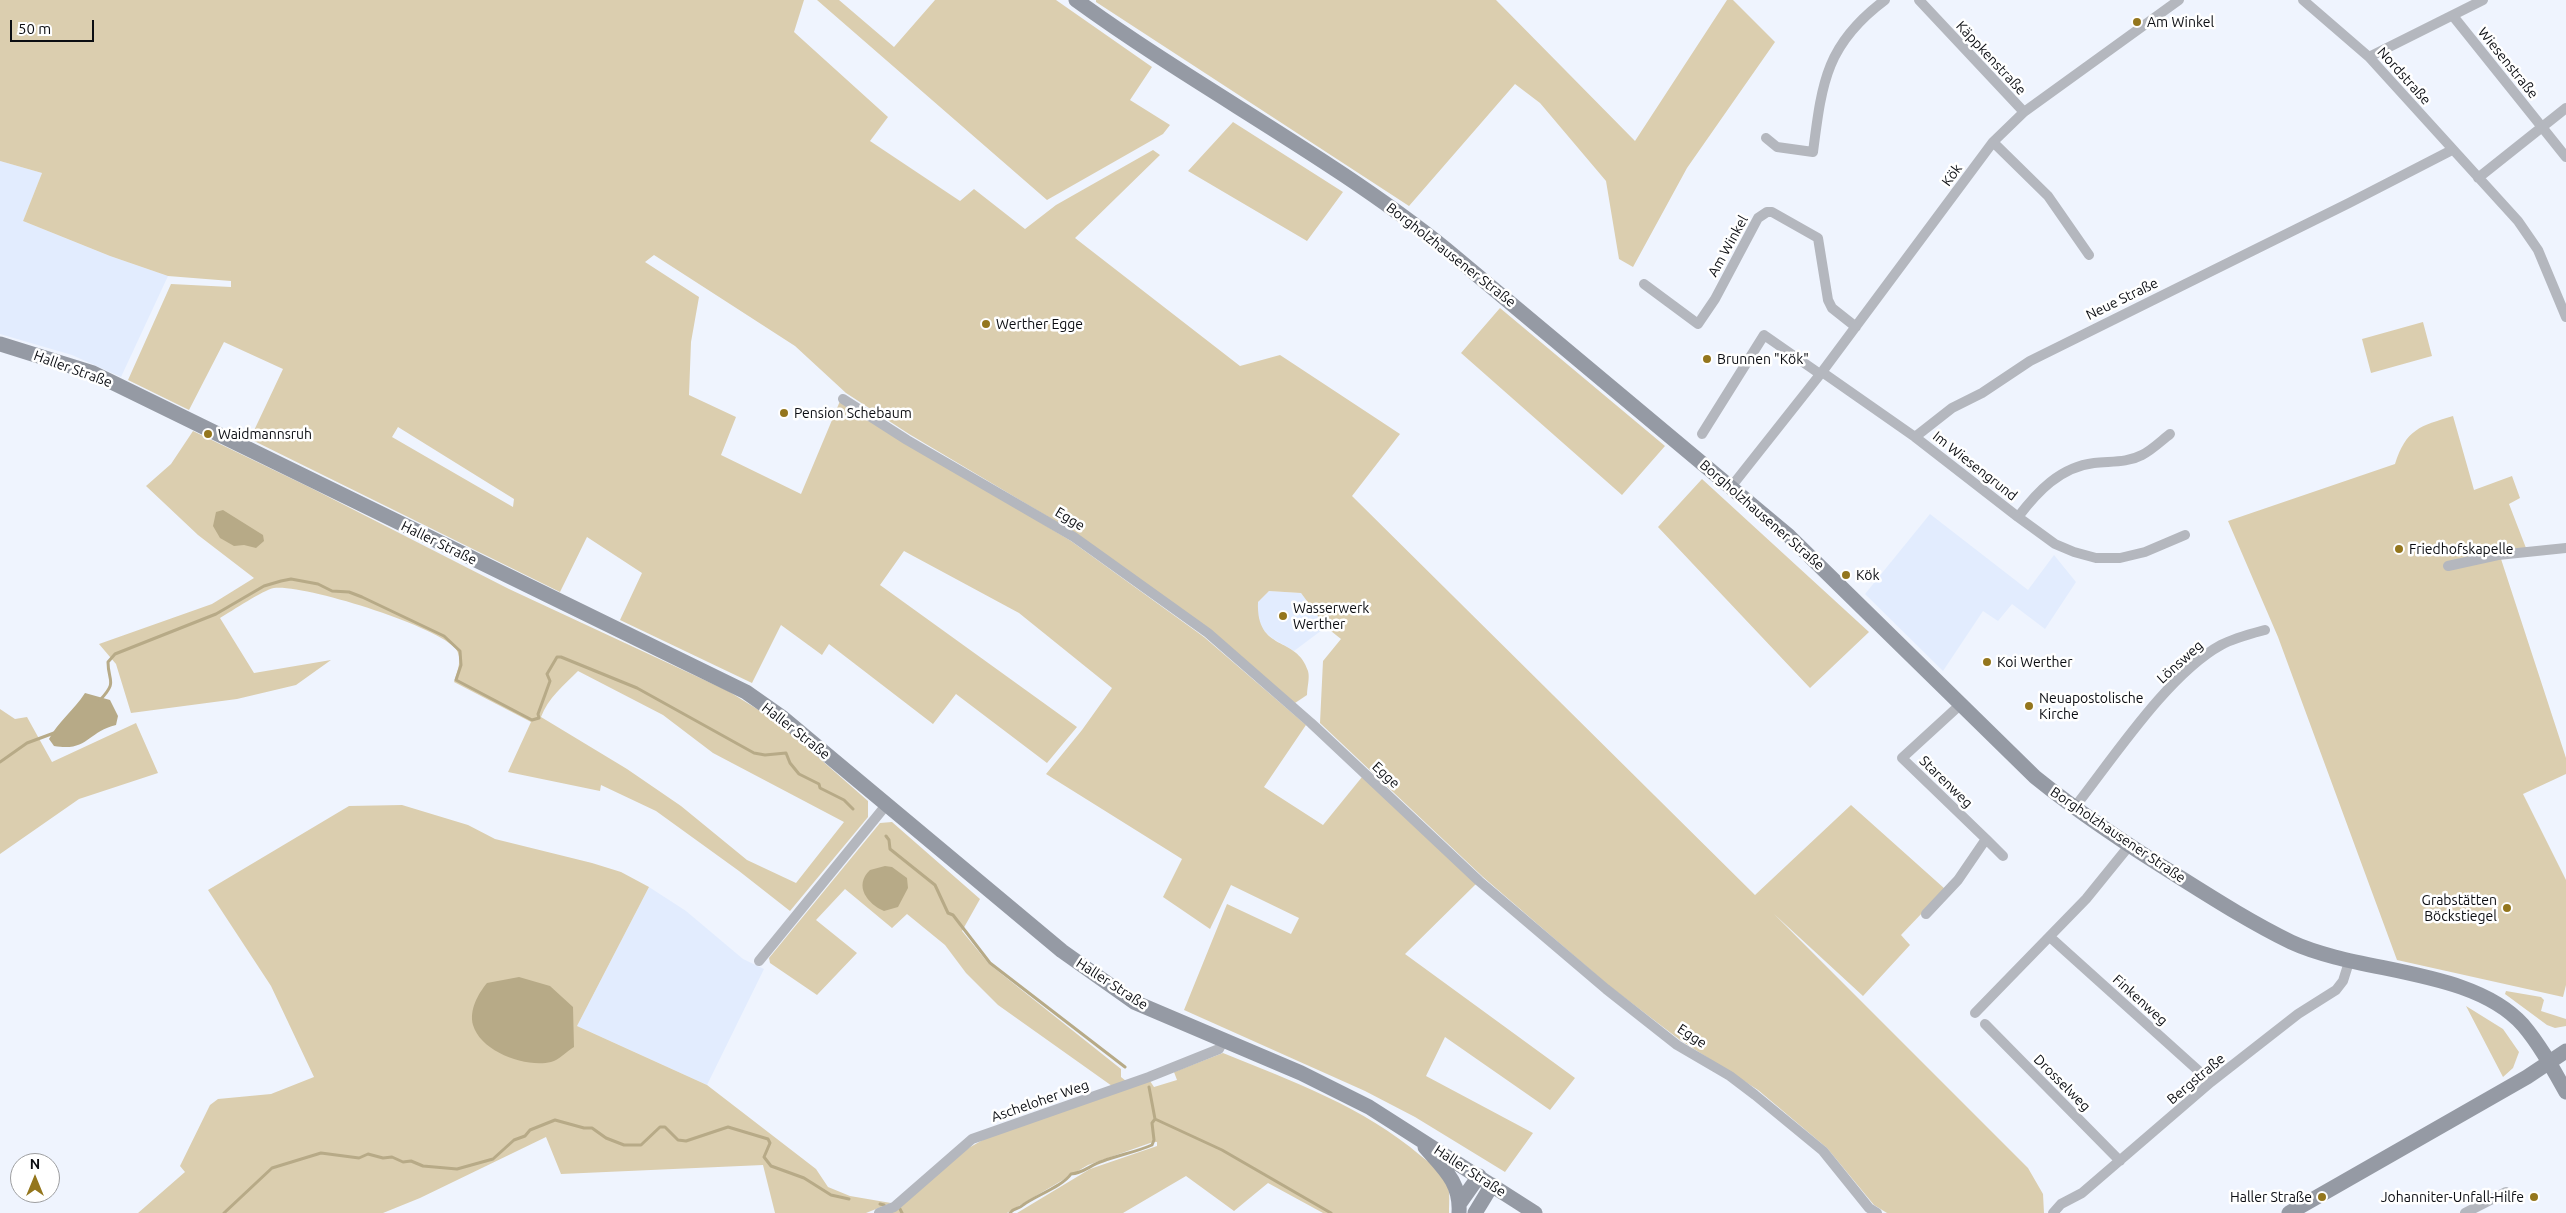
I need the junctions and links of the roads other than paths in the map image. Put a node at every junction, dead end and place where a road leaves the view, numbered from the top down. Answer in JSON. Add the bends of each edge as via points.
{"nodes":[{"id":1,"x":1076,"y":0,"type":"edge"},
{"id":2,"x":1885,"y":0,"type":"edge"},
{"id":3,"x":1919,"y":0,"type":"edge"},
{"id":4,"x":2179,"y":0,"type":"edge"},
{"id":5,"x":2303,"y":0,"type":"edge"},
{"id":6,"x":2483,"y":0,"type":"edge"},
{"id":7,"x":2453,"y":16,"type":"junction"},
{"id":8,"x":2369,"y":57,"type":"junction"},
{"id":9,"x":2566,"y":108,"type":"edge"},
{"id":10,"x":2024,"y":112,"type":"junction"},
{"id":11,"x":2542,"y":128,"type":"junction"},
{"id":12,"x":1766,"y":138,"type":"dead end"},
{"id":13,"x":1993,"y":142,"type":"junction"},
{"id":14,"x":2452,"y":150,"type":"junction"},
{"id":15,"x":2566,"y":158,"type":"edge"},
{"id":16,"x":2478,"y":178,"type":"junction"},
{"id":17,"x":2089,"y":255,"type":"dead end"},
{"id":18,"x":1644,"y":284,"type":"dead end"},
{"id":19,"x":2566,"y":317,"type":"edge"},
{"id":20,"x":1856,"y":327,"type":"junction"},
{"id":21,"x":0,"y":344,"type":"edge"},
{"id":22,"x":1821,"y":373,"type":"junction"},
{"id":23,"x":843,"y":399,"type":"dead end"},
{"id":24,"x":1702,"y":434,"type":"dead end"},
{"id":25,"x":2170,"y":434,"type":"dead end"},
{"id":26,"x":1915,"y":436,"type":"junction"},
{"id":27,"x":1731,"y":487,"type":"junction"},
{"id":28,"x":2018,"y":517,"type":"junction"},
{"id":29,"x":2185,"y":535,"type":"dead end"},
{"id":30,"x":2566,"y":548,"type":"edge"},
{"id":31,"x":2448,"y":566,"type":"dead end"},
{"id":32,"x":2264,"y":630,"type":"dead end"},
{"id":33,"x":1961,"y":704,"type":"junction"},
{"id":34,"x":887,"y":804,"type":"junction"},
{"id":35,"x":2074,"y":808,"type":"junction"},
{"id":36,"x":1986,"y":839,"type":"junction"},
{"id":37,"x":2129,"y":846,"type":"junction"},
{"id":38,"x":2003,"y":856,"type":"dead end"},
{"id":39,"x":1926,"y":914,"type":"dead end"},
{"id":40,"x":2051,"y":938,"type":"junction"},
{"id":41,"x":759,"y":961,"type":"dead end"},
{"id":42,"x":2349,"y":962,"type":"junction"},
{"id":43,"x":1975,"y":1013,"type":"dead end"},
{"id":44,"x":1985,"y":1024,"type":"dead end"},
{"id":45,"x":1223,"y":1041,"type":"junction"},
{"id":46,"x":2566,"y":1051,"type":"edge"},
{"id":47,"x":2549,"y":1063,"type":"junction"},
{"id":48,"x":2211,"y":1082,"type":"junction"},
{"id":49,"x":2566,"y":1092,"type":"edge"},
{"id":50,"x":1412,"y":1133,"type":"junction"},
{"id":51,"x":2120,"y":1161,"type":"junction"},
{"id":52,"x":1479,"y":1176,"type":"junction"},
{"id":53,"x":1492,"y":1185,"type":"junction"},
{"id":54,"x":2506,"y":1192,"type":"dead end"},
{"id":55,"x":1459,"y":1208,"type":"edge"},
{"id":56,"x":879,"y":1213,"type":"edge"},
{"id":57,"x":1475,"y":1213,"type":"edge"},
{"id":58,"x":1535,"y":1213,"type":"edge"},
{"id":59,"x":1877,"y":1213,"type":"edge"},
{"id":60,"x":2053,"y":1213,"type":"edge"},
{"id":61,"x":2289,"y":1213,"type":"edge"},
{"id":62,"x":2465,"y":1213,"type":"edge"}],
"edges":[{"from":1,"to":27,"type":"street","name":"Borgholzhausener Straße","via":[[1394,208]]},
{"from":2,"to":12,"type":"street","via":[[1868,13],[1838,46],[1826,73],[1812,152],[1777,147]]},
{"from":3,"to":10,"type":"street","name":"Käppkenstraße"},
{"from":4,"to":10,"type":"street","name":"Kök"},
{"from":5,"to":8,"type":"street","name":"Nordstraße"},
{"from":6,"to":7,"type":"street"},
{"from":7,"to":8,"type":"street"},
{"from":7,"to":11,"type":"street","name":"Wiesenstraße"},
{"from":8,"to":14,"type":"street","name":"Nordstraße"},
{"from":9,"to":11,"type":"street"},
{"from":10,"to":13,"type":"street","name":"Kök"},
{"from":11,"to":15,"type":"street","name":"Wiesenstraße"},
{"from":11,"to":16,"type":"street"},
{"from":13,"to":17,"type":"street","via":[[2048,196]]},
{"from":13,"to":20,"type":"street","name":"Kök"},
{"from":14,"to":16,"type":"street","name":"Nordstraße"},
{"from":14,"to":26,"type":"street","name":"Neue Straße","via":[[2030,360],[1982,393],[1952,408]]},
{"from":16,"to":19,"type":"street","name":"Nordstraße","via":[[2518,221],[2538,250]]},
{"from":18,"to":20,"type":"street","name":"Am Winkel","via":[[1698,324],[1758,218],[1772,212],[1818,238],[1828,300],[1832,308]]},
{"from":20,"to":22,"type":"street","name":"Kök"},
{"from":21,"to":34,"type":"street","name":"Haller Straße","via":[[93,373],[746,692],[783,718]]},
{"from":22,"to":24,"type":"street","via":[[1764,335]]},
{"from":22,"to":26,"type":"street"},
{"from":22,"to":27,"type":"street","name":"Kök"},
{"from":23,"to":59,"type":"street","name":"Egge","via":[[1074,537],[1208,633],[1311,723],[1479,881],[1606,989],[1677,1045],[1749,1090],[1823,1150],[1869,1208]]},
{"from":25,"to":28,"type":"street","name":"Im Wiesengrund","via":[[2144,454],[2131,459],[2086,464],[2062,475],[2044,485]]},
{"from":26,"to":28,"type":"street","name":"Im Wiesengrund"},
{"from":27,"to":33,"type":"street","name":"Borgholzhausener Straße","via":[[1824,569]]},
{"from":28,"to":29,"type":"street","name":"Im Wiesengrund","via":[[2055,544],[2096,558],[2120,558],[2145,552]]},
{"from":30,"to":31,"type":"street","via":[[2498,555]]},
{"from":32,"to":35,"type":"street","name":"Lönsweg","via":[[2221,645],[2196,663],[2160,698]]},
{"from":33,"to":35,"type":"street","name":"Borgholzhausener Straße","via":[[2035,776]]},
{"from":33,"to":36,"type":"street","name":"Starenweg","via":[[1902,758]]},
{"from":34,"to":41,"type":"street"},
{"from":34,"to":45,"type":"street","name":"Haller Straße","via":[[1098,978],[1134,1002]]},
{"from":35,"to":37,"type":"street","name":"Borgholzhausener Straße"},
{"from":36,"to":38,"type":"street","name":"Starenweg"},
{"from":36,"to":39,"type":"street","via":[[1958,880]]},
{"from":37,"to":40,"type":"street"},
{"from":37,"to":42,"type":"street","name":"Borgholzhausener Straße","via":[[2290,942]]},
{"from":40,"to":43,"type":"street"},
{"from":40,"to":48,"type":"street","name":"Finkenweg"},
{"from":42,"to":47,"type":"street","name":"Borgholzhausener Straße","via":[[2437,980],[2479,994],[2522,1024]]},
{"from":42,"to":48,"type":"street","name":"Bergstraße","via":[[2343,981],[2336,990],[2298,1014]]},
{"from":44,"to":51,"type":"street","name":"Drosselweg"},
{"from":45,"to":50,"type":"street","name":"Haller Straße","via":[[1300,1073],[1369,1107]]},
{"from":45,"to":56,"type":"street","name":"Ascheloher Weg","via":[[1219,1049],[1149,1077],[972,1139],[894,1207]]},
{"from":46,"to":47,"type":"street"},
{"from":47,"to":49,"type":"street","name":"Borgholzhausener Straße"},
{"from":47,"to":61,"type":"street"},
{"from":48,"to":51,"type":"street","name":"Bergstraße"},
{"from":50,"to":52,"type":"street","name":"Haller Straße"},
{"from":50,"to":55,"type":"street","via":[[1449,1172],[1456,1185]]},
{"from":51,"to":60,"type":"street","name":"Bergstraße"},
{"from":52,"to":53,"type":"street","name":"Haller Straße"},
{"from":52,"to":55,"type":"street"},
{"from":53,"to":57,"type":"street"},
{"from":53,"to":58,"type":"street","name":"Haller Straße"},
{"from":54,"to":62,"type":"street"}]}
